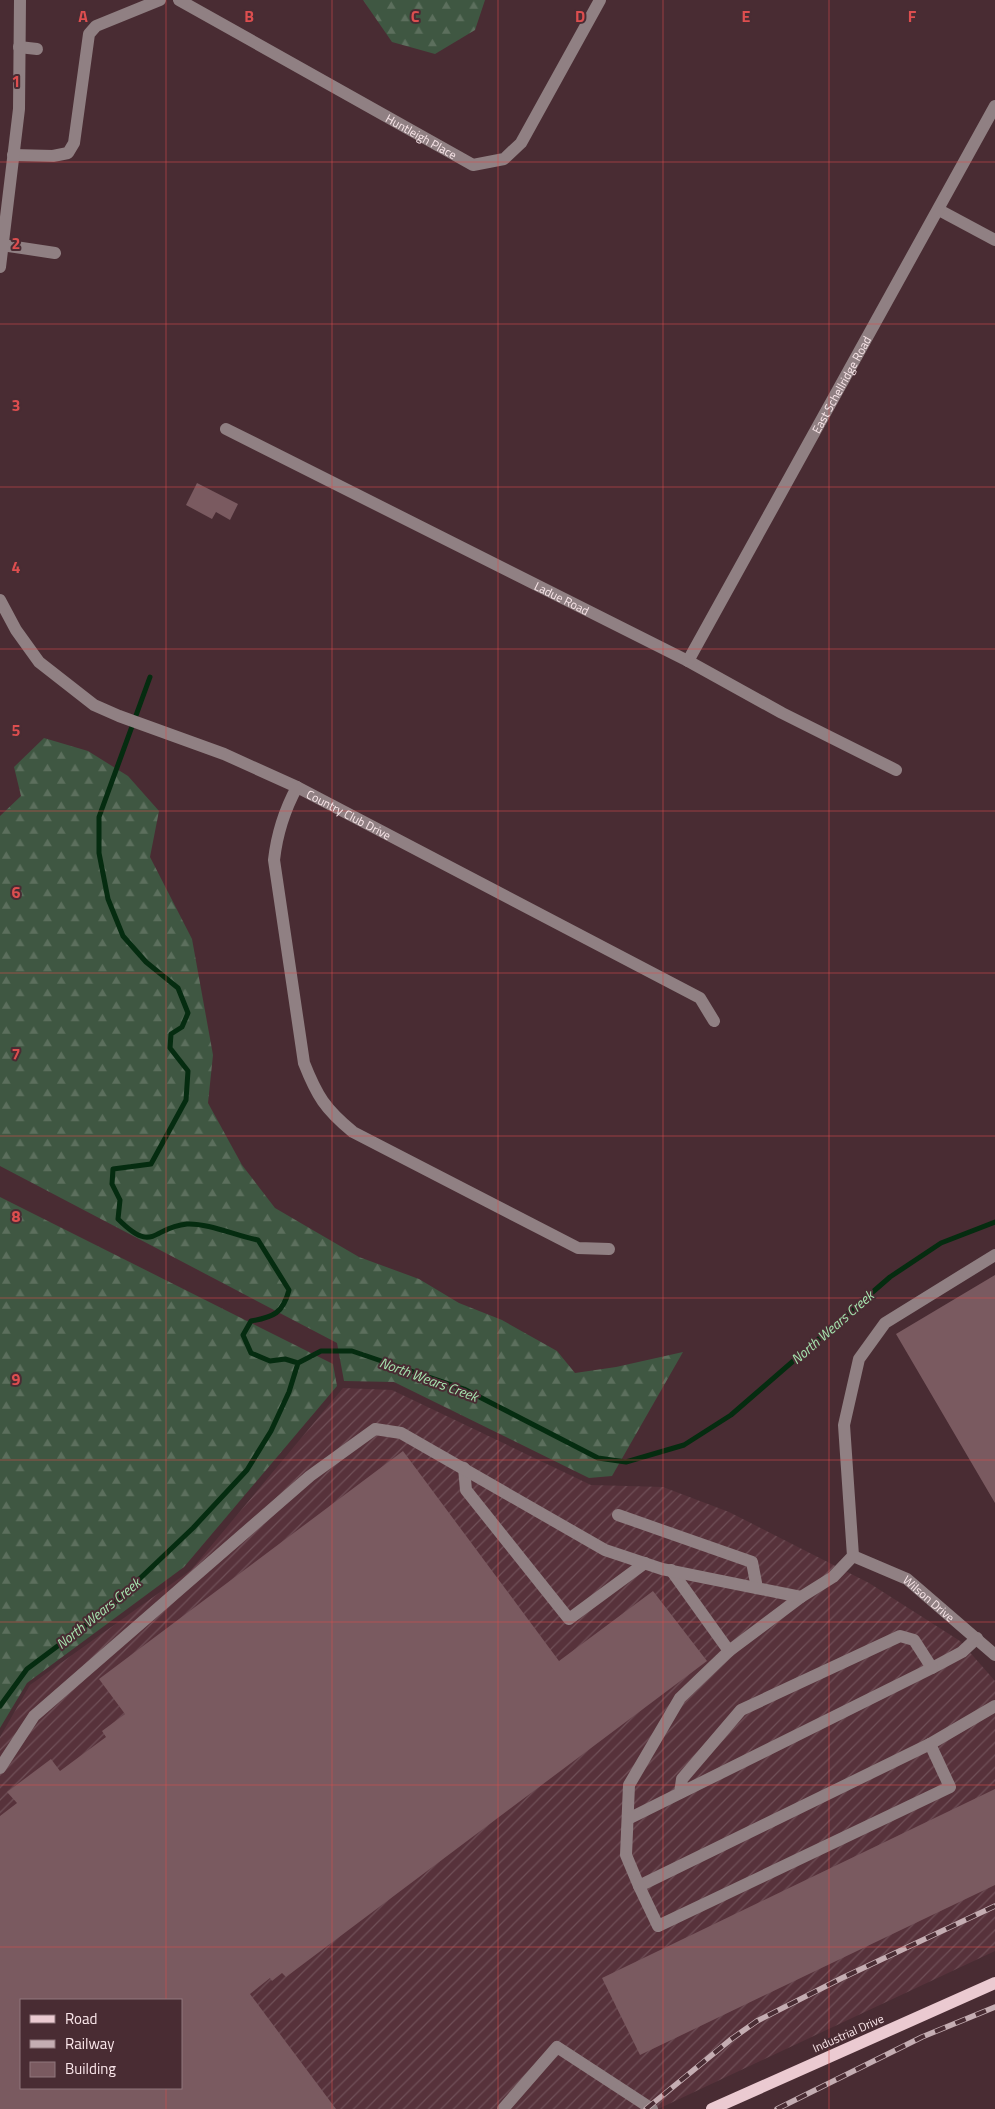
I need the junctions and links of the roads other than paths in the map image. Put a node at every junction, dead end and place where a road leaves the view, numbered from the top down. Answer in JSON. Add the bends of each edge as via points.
{"nodes":[{"id":1,"x":20,"y":0,"type":"edge"},
{"id":2,"x":160,"y":0,"type":"edge"},
{"id":3,"x":179,"y":0,"type":"edge"},
{"id":4,"x":600,"y":0,"type":"edge"},
{"id":5,"x":19,"y":48,"type":"junction"},
{"id":6,"x":37,"y":49,"type":"dead end"},
{"id":7,"x":995,"y":106,"type":"edge"},
{"id":8,"x":13,"y":155,"type":"junction"},
{"id":9,"x":939,"y":210,"type":"junction"},
{"id":10,"x":995,"y":240,"type":"edge"},
{"id":11,"x":2,"y":246,"type":"junction"},
{"id":12,"x":55,"y":253,"type":"dead end"},
{"id":13,"x":0,"y":267,"type":"edge"},
{"id":14,"x":226,"y":430,"type":"dead end"},
{"id":15,"x":0,"y":600,"type":"edge"},
{"id":16,"x":688,"y":661,"type":"junction"},
{"id":17,"x":896,"y":770,"type":"dead end"},
{"id":18,"x":296,"y":786,"type":"junction"},
{"id":19,"x":714,"y":1021,"type":"dead end"},
{"id":20,"x":608,"y":1249,"type":"dead end"},
{"id":21,"x":995,"y":1255,"type":"edge"},
{"id":22,"x":464,"y":1468,"type":"junction"},
{"id":23,"x":618,"y":1515,"type":"dead end"},
{"id":24,"x":853,"y":1556,"type":"junction"},
{"id":25,"x":645,"y":1563,"type":"junction"},
{"id":26,"x":671,"y":1570,"type":"junction"},
{"id":27,"x":757,"y":1588,"type":"junction"},
{"id":28,"x":801,"y":1597,"type":"junction"},
{"id":29,"x":978,"y":1638,"type":"junction"},
{"id":30,"x":729,"y":1651,"type":"junction"},
{"id":31,"x":995,"y":1655,"type":"edge"},
{"id":32,"x":932,"y":1668,"type":"junction"},
{"id":33,"x":995,"y":1706,"type":"edge"},
{"id":34,"x":930,"y":1744,"type":"junction"},
{"id":35,"x":0,"y":1768,"type":"edge"},
{"id":36,"x":680,"y":1793,"type":"junction"},
{"id":37,"x":628,"y":1819,"type":"junction"},
{"id":38,"x":640,"y":1886,"type":"junction"},
{"id":39,"x":995,"y":1983,"type":"edge"},
{"id":40,"x":503,"y":2109,"type":"edge"},
{"id":41,"x":652,"y":2109,"type":"edge"},
{"id":42,"x":712,"y":2109,"type":"edge"}],
"edges":[{"from":1,"to":5,"type":"street"},
{"from":2,"to":8,"type":"street","via":[[96,26],[89,34],[74,143],[68,153]]},
{"from":3,"to":4,"type":"street","name":"Huntleigh Place","via":[[473,166],[504,159],[521,143]]},
{"from":5,"to":6,"type":"street"},
{"from":5,"to":8,"type":"street","via":[[19,109]]},
{"from":7,"to":9,"type":"street","name":"East Schellridge Road"},
{"from":8,"to":11,"type":"street"},
{"from":9,"to":10,"type":"street"},
{"from":9,"to":16,"type":"street","name":"East Schellridge Road"},
{"from":11,"to":12,"type":"street"},
{"from":11,"to":13,"type":"street"},
{"from":14,"to":16,"type":"street","name":"Ladue Road"},
{"from":15,"to":18,"type":"street","name":"Country Club Drive","via":[[39,662],[94,705],[224,754]]},
{"from":16,"to":17,"type":"street","name":"Ladue Road"},
{"from":18,"to":19,"type":"street","name":"Country Club Drive","via":[[700,998]]},
{"from":18,"to":20,"type":"street","via":[[277,834],[274,860],[304,1063],[315,1090],[330,1113],[361,1136],[578,1248]]},
{"from":21,"to":24,"type":"street","via":[[885,1323],[859,1359],[844,1425]]},
{"from":22,"to":25,"type":"street","via":[[605,1550]]},
{"from":22,"to":25,"type":"street","via":[[466,1490],[569,1619]]},
{"from":22,"to":35,"type":"street","via":[[401,1432],[375,1430],[310,1476],[34,1716]]},
{"from":23,"to":27,"type":"street","via":[[752,1562]]},
{"from":24,"to":28,"type":"street","via":[[833,1577]]},
{"from":24,"to":29,"type":"street","name":"Wilson Drive","via":[[907,1579]]},
{"from":25,"to":26,"type":"street"},
{"from":26,"to":27,"type":"street"},
{"from":26,"to":30,"type":"street"},
{"from":27,"to":28,"type":"street"},
{"from":28,"to":30,"type":"street"},
{"from":29,"to":31,"type":"street","name":"Wilson Drive"},
{"from":29,"to":32,"type":"street","via":[[962,1652]]},
{"from":30,"to":37,"type":"street","via":[[680,1698],[650,1746],[629,1785]]},
{"from":32,"to":36,"type":"street"},
{"from":32,"to":36,"type":"street","via":[[914,1640],[900,1636],[741,1710],[682,1779]]},
{"from":33,"to":34,"type":"street"},
{"from":34,"to":38,"type":"street"},
{"from":34,"to":38,"type":"street","via":[[950,1787],[658,1926]]},
{"from":36,"to":37,"type":"street"},
{"from":37,"to":38,"type":"street","via":[[626,1855]]},
{"from":39,"to":42,"type":"main road","name":"Industrial Drive"},
{"from":40,"to":41,"type":"street","via":[[557,2047]]}]}
